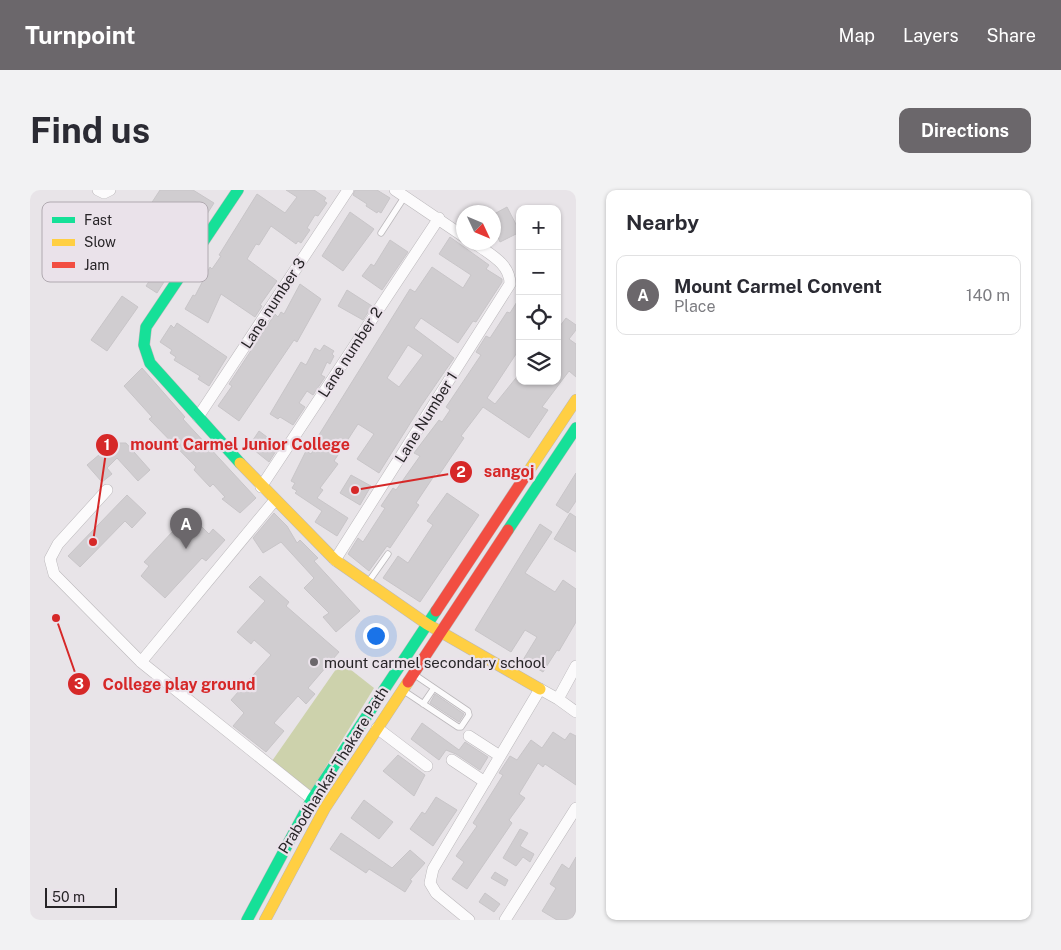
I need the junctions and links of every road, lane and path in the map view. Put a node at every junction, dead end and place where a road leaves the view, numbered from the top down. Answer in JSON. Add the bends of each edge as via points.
{"nodes":[{"id":1,"x":98,"y":190,"type":"edge"},
{"id":2,"x":110,"y":190,"type":"edge"},
{"id":3,"x":238,"y":190,"type":"edge"},
{"id":4,"x":348,"y":190,"type":"edge"},
{"id":5,"x":400,"y":193,"type":"edge"},
{"id":6,"x":439,"y":218,"type":"junction"},
{"id":7,"x":456,"y":230,"type":"edge"},
{"id":8,"x":381,"y":233,"type":"dead end"},
{"id":9,"x":208,"y":235,"type":"edge"},
{"id":10,"x":484,"y":250,"type":"edge"},
{"id":11,"x":177,"y":282,"type":"edge"},
{"id":12,"x":576,"y":400,"type":"edge"},
{"id":13,"x":198,"y":417,"type":"junction"},
{"id":14,"x":576,"y":428,"type":"edge"},
{"id":15,"x":261,"y":487,"type":"junction"},
{"id":16,"x":107,"y":490,"type":"dead end"},
{"id":17,"x":275,"y":500,"type":"junction"},
{"id":18,"x":388,"y":554,"type":"dead end"},
{"id":19,"x":336,"y":560,"type":"junction"},
{"id":20,"x":367,"y":582,"type":"junction"},
{"id":21,"x":426,"y":624,"type":"junction"},
{"id":22,"x":440,"y":632,"type":"junction"},
{"id":23,"x":141,"y":662,"type":"junction"},
{"id":24,"x":576,"y":666,"type":"edge"},
{"id":25,"x":413,"y":674,"type":"junction"},
{"id":26,"x":434,"y":688,"type":"junction"},
{"id":27,"x":540,"y":688,"type":"junction"},
{"id":28,"x":402,"y":690,"type":"junction"},
{"id":29,"x":558,"y":699,"type":"junction"},
{"id":30,"x":423,"y":704,"type":"junction"},
{"id":31,"x":576,"y":712,"type":"edge"},
{"id":32,"x":377,"y":728,"type":"junction"},
{"id":33,"x":468,"y":736,"type":"dead end"},
{"id":34,"x":497,"y":754,"type":"junction"},
{"id":35,"x":452,"y":760,"type":"dead end"},
{"id":36,"x":426,"y":766,"type":"dead end"},
{"id":37,"x":482,"y":780,"type":"junction"},
{"id":38,"x":312,"y":799,"type":"junction"},
{"id":39,"x":576,"y":808,"type":"edge"},
{"id":40,"x":247,"y":920,"type":"edge"},
{"id":41,"x":264,"y":920,"type":"edge"},
{"id":42,"x":469,"y":920,"type":"edge"},
{"id":43,"x":505,"y":920,"type":"edge"}],
"edges":[{"from":1,"to":2,"type":"street","via":[[104,193]]},
{"from":3,"to":9,"type":"main road"},
{"from":4,"to":13,"type":"street","name":"Lane number 3"},
{"from":5,"to":6,"type":"street"},
{"from":5,"to":8,"type":"lane"},
{"from":6,"to":7,"type":"street"},
{"from":6,"to":15,"type":"street","name":"Lane number 2"},
{"from":10,"to":19,"type":"street","name":"Lane Number 1","via":[[510,273],[510,284]]},
{"from":11,"to":13,"type":"main road","via":[[146,328],[144,345],[150,363]]},
{"from":12,"to":21,"type":"main road","name":"Prabodhankar Thakare Path"},
{"from":13,"to":15,"type":"main road"},
{"from":14,"to":22,"type":"main road","name":"Prabodhankar Thakare Path"},
{"from":15,"to":17,"type":"main road"},
{"from":16,"to":23,"type":"street","via":[[58,544],[50,558],[54,574]]},
{"from":17,"to":19,"type":"main road"},
{"from":17,"to":23,"type":"street"},
{"from":18,"to":20,"type":"lane"},
{"from":19,"to":20,"type":"main road"},
{"from":20,"to":21,"type":"main road"},
{"from":21,"to":22,"type":"main road"},
{"from":21,"to":38,"type":"main road","name":"Prabodhankar Thakare Path"},
{"from":22,"to":25,"type":"main road","name":"Prabodhankar Thakare Path"},
{"from":22,"to":27,"type":"main road"},
{"from":23,"to":38,"type":"street"},
{"from":24,"to":29,"type":"street"},
{"from":25,"to":26,"type":"lane"},
{"from":25,"to":28,"type":"main road","name":"Prabodhankar Thakare Path"},
{"from":26,"to":30,"type":"lane"},
{"from":26,"to":30,"type":"lane","via":[[468,711],[468,715],[459,728]]},
{"from":27,"to":29,"type":"street"},
{"from":27,"to":34,"type":"street"},
{"from":28,"to":30,"type":"lane"},
{"from":28,"to":32,"type":"main road","name":"Prabodhankar Thakare Path"},
{"from":29,"to":31,"type":"street"},
{"from":32,"to":36,"type":"street"},
{"from":32,"to":41,"type":"main road","name":"Prabodhankar Thakare Path","via":[[307,837]]},
{"from":33,"to":34,"type":"street"},
{"from":34,"to":37,"type":"street"},
{"from":35,"to":37,"type":"street"},
{"from":37,"to":42,"type":"street","via":[[433,869],[430,883],[436,893]]},
{"from":38,"to":40,"type":"main road","name":"Prabodhankar Thakare Path"},
{"from":39,"to":43,"type":"street"}]}
